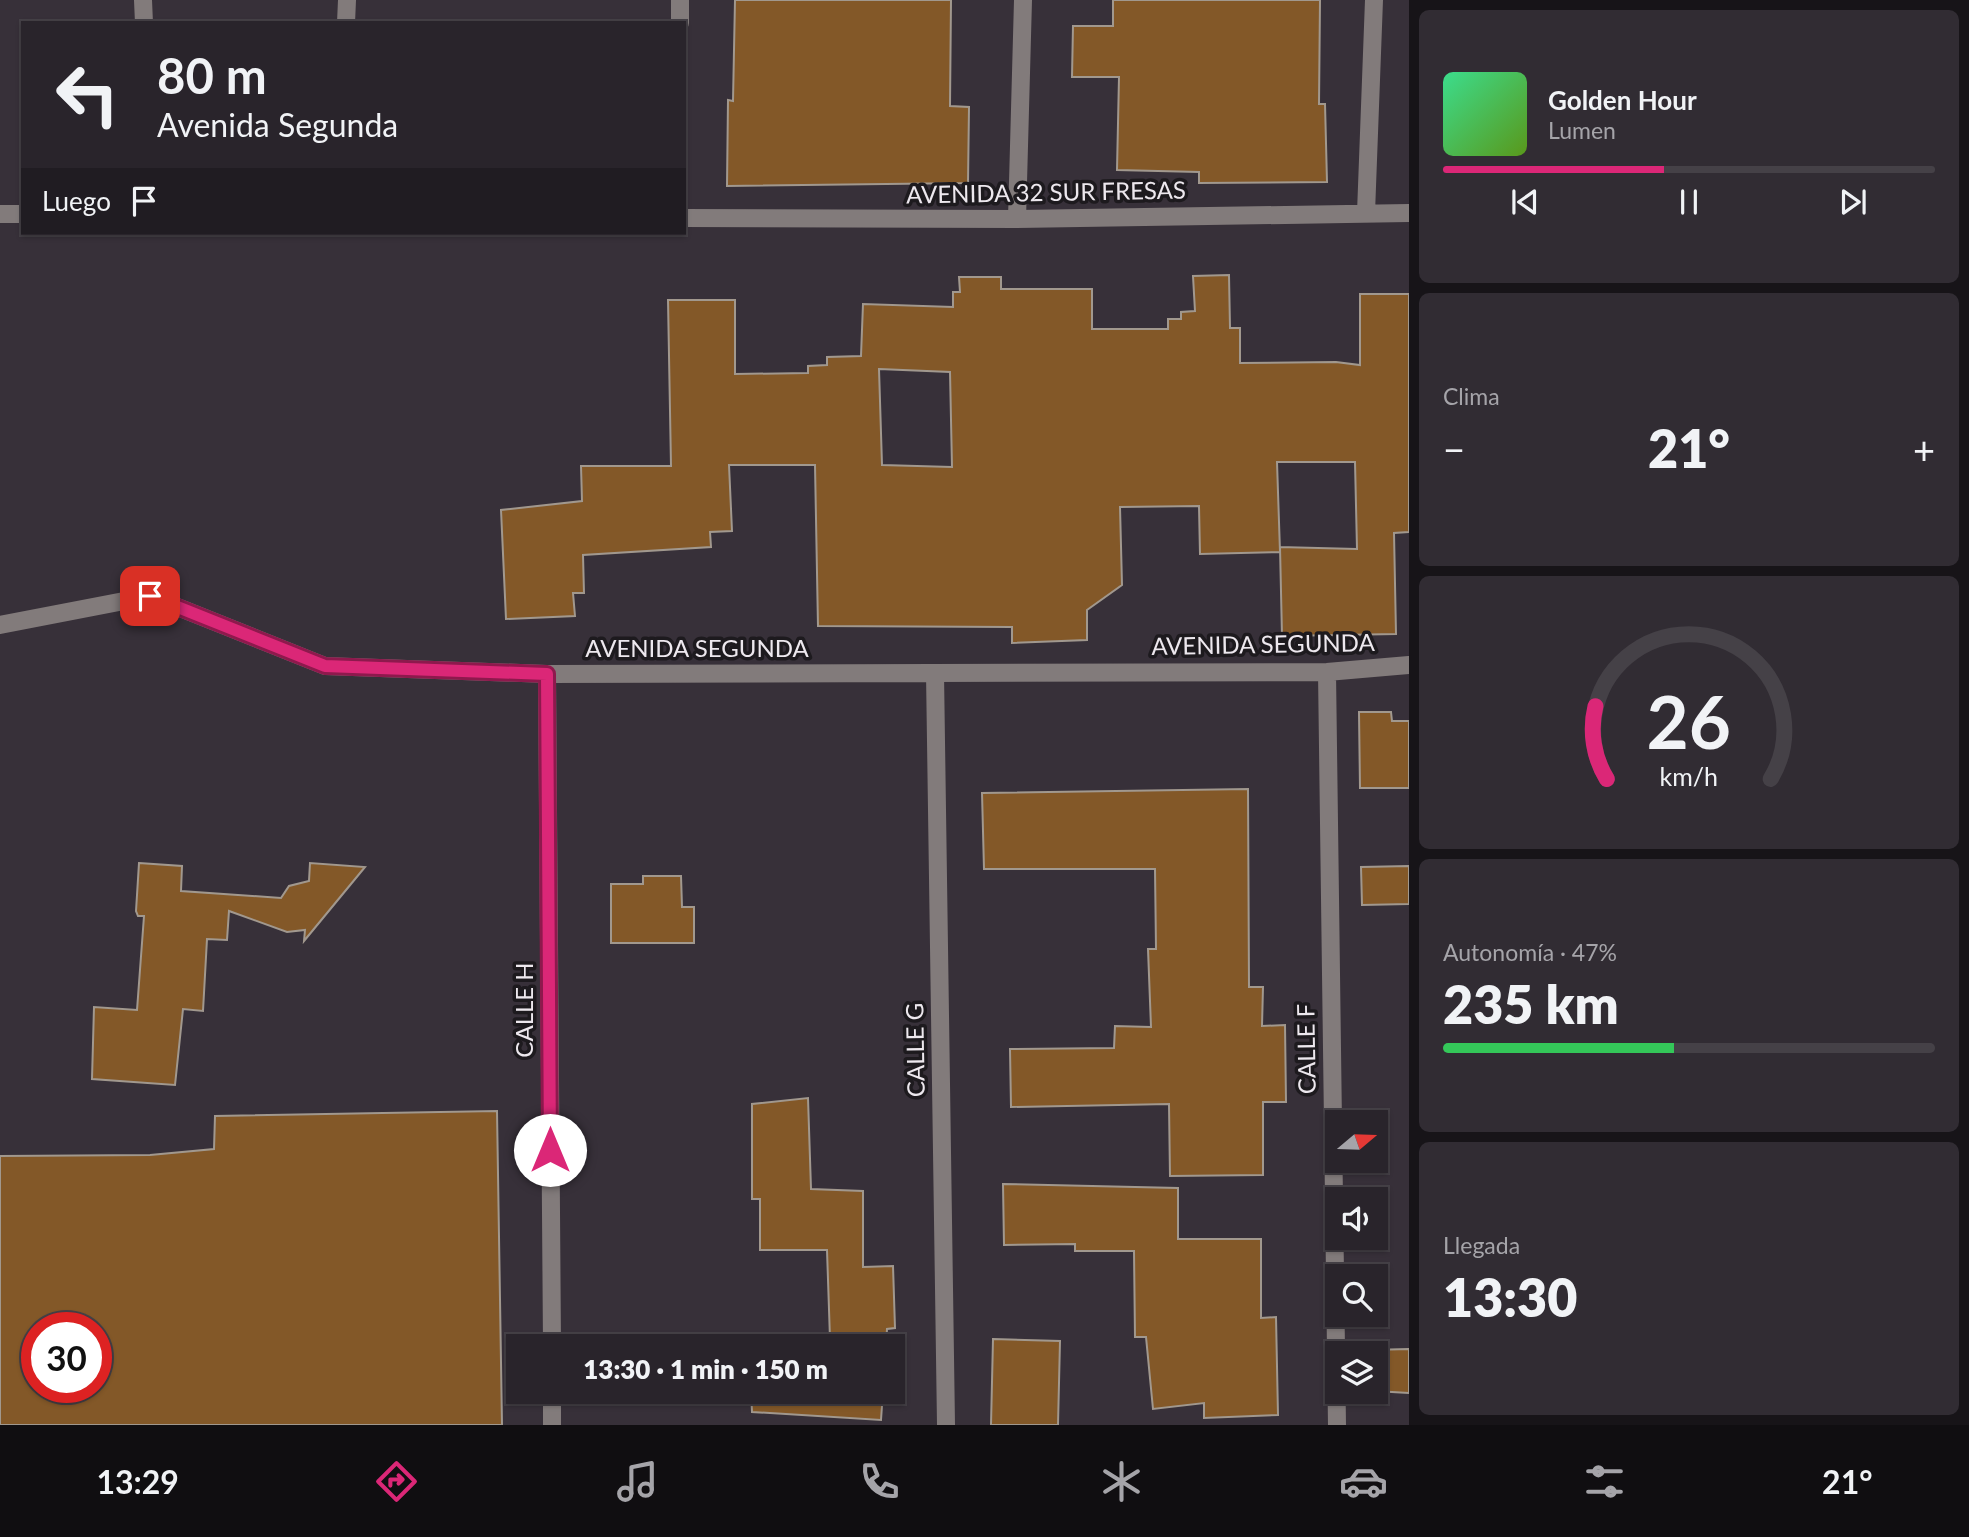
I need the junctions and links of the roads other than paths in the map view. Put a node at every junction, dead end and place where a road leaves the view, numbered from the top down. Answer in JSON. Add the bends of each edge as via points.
{"nodes":[{"id":1,"x":143,"y":0,"type":"edge"},
{"id":2,"x":347,"y":0,"type":"edge"},
{"id":3,"x":680,"y":0,"type":"edge"},
{"id":4,"x":1023,"y":0,"type":"edge"},
{"id":5,"x":1374,"y":0,"type":"edge"},
{"id":6,"x":144,"y":21,"type":"edge"},
{"id":7,"x":346,"y":21,"type":"edge"},
{"id":8,"x":680,"y":21,"type":"edge"},
{"id":9,"x":1366,"y":213,"type":"junction"},
{"id":10,"x":1409,"y":213,"type":"edge"},
{"id":11,"x":0,"y":214,"type":"edge"},
{"id":12,"x":21,"y":214,"type":"edge"},
{"id":13,"x":686,"y":218,"type":"edge"},
{"id":14,"x":1017,"y":219,"type":"junction"},
{"id":15,"x":0,"y":625,"type":"edge"},
{"id":16,"x":1409,"y":665,"type":"edge"},
{"id":17,"x":1326,"y":672,"type":"junction"},
{"id":18,"x":935,"y":673,"type":"junction"},
{"id":19,"x":547,"y":674,"type":"junction"},
{"id":20,"x":552,"y":1334,"type":"edge"},
{"id":21,"x":552,"y":1404,"type":"edge"},
{"id":22,"x":552,"y":1425,"type":"edge"},
{"id":23,"x":946,"y":1425,"type":"edge"},
{"id":24,"x":1337,"y":1425,"type":"edge"}],
"edges":[{"from":1,"to":6,"type":"street"},
{"from":2,"to":7,"type":"street"},
{"from":3,"to":8,"type":"street"},
{"from":4,"to":14,"type":"street"},
{"from":5,"to":9,"type":"street"},
{"from":9,"to":10,"type":"street","name":"AVENIDA 32 SUR FRESAS"},
{"from":9,"to":14,"type":"street","name":"AVENIDA 32 SUR FRESAS"},
{"from":11,"to":12,"type":"street"},
{"from":13,"to":14,"type":"street","name":"AVENIDA 32 SUR FRESAS"},
{"from":15,"to":19,"type":"street","name":"AVENIDA SEGUNDA","via":[[150,596],[325,666]]},
{"from":16,"to":17,"type":"street","name":"AVENIDA SEGUNDA"},
{"from":17,"to":18,"type":"street","name":"AVENIDA SEGUNDA"},
{"from":17,"to":24,"type":"street","name":"CALLE F"},
{"from":18,"to":19,"type":"street","name":"AVENIDA SEGUNDA"},
{"from":18,"to":23,"type":"street","name":"CALLE G"},
{"from":19,"to":20,"type":"street","name":"CALLE H"},
{"from":21,"to":22,"type":"street"}]}
